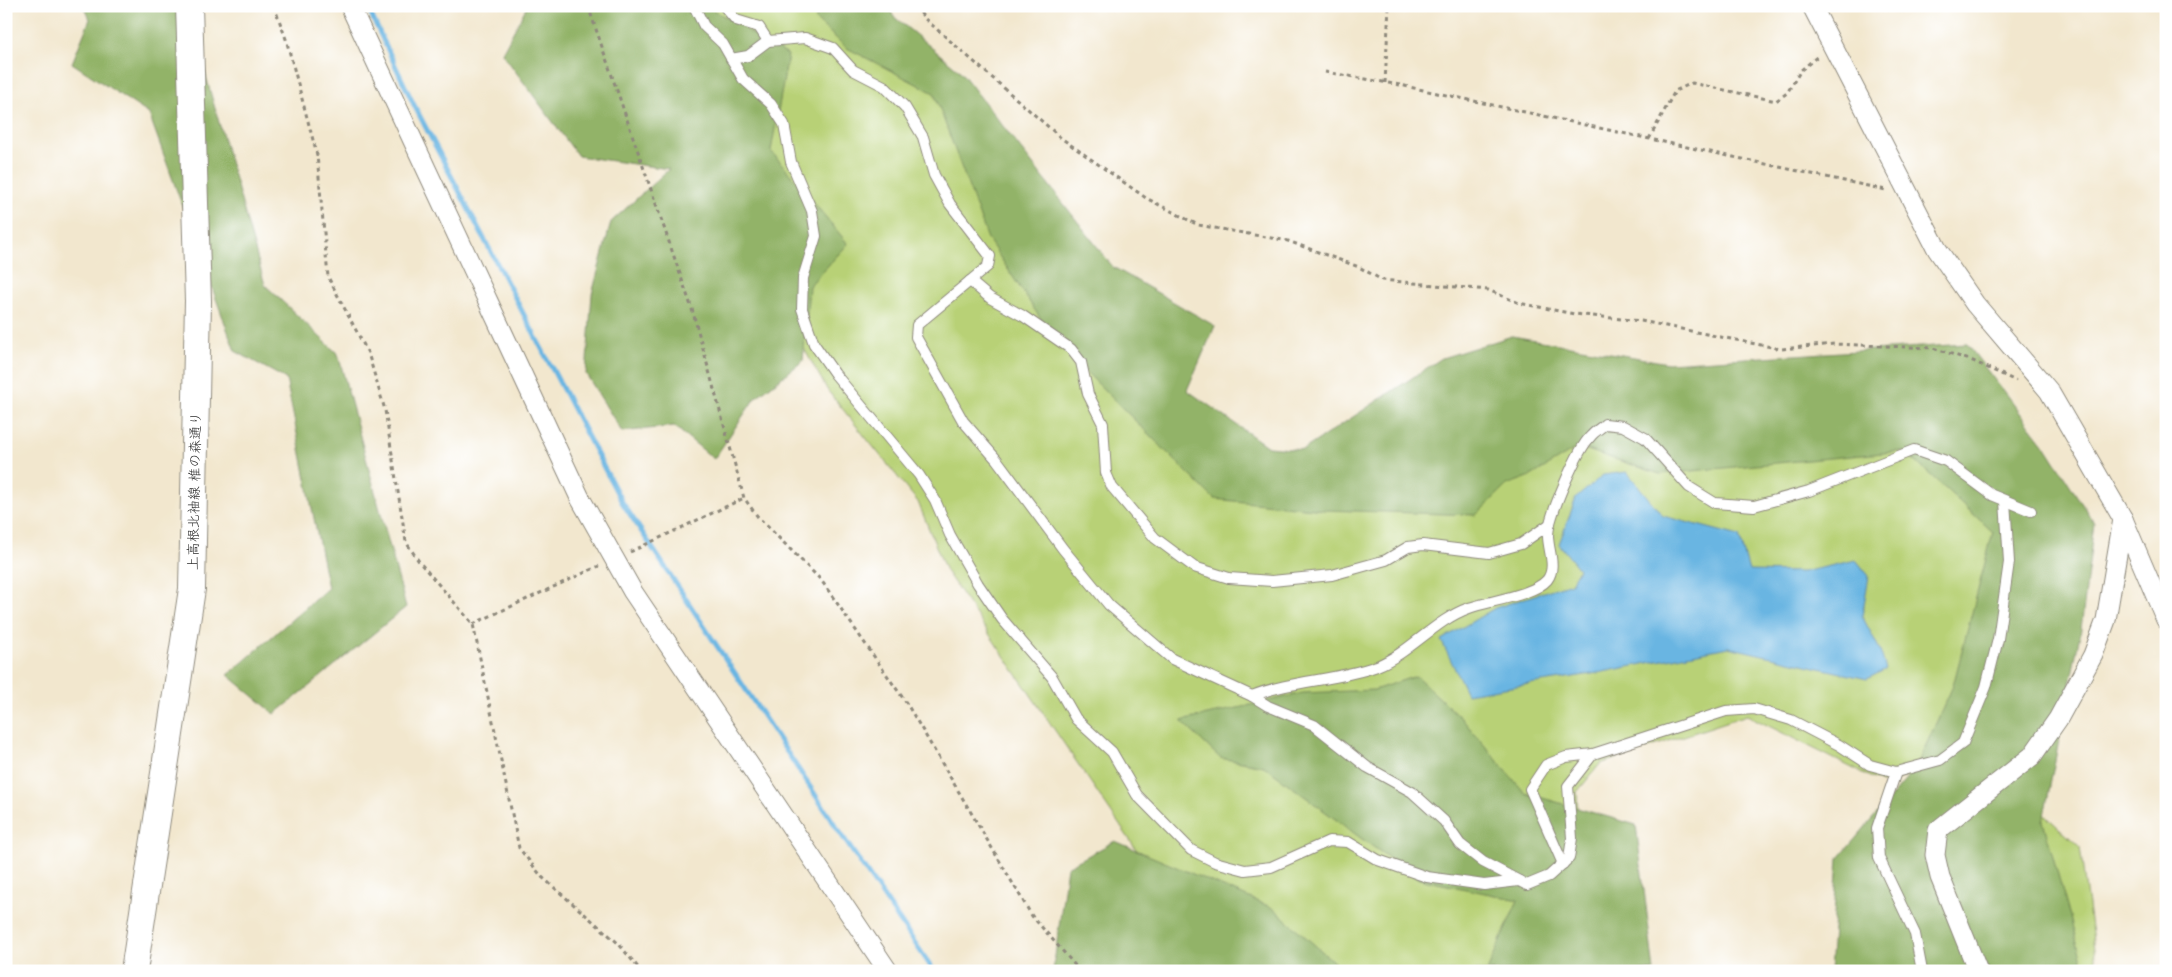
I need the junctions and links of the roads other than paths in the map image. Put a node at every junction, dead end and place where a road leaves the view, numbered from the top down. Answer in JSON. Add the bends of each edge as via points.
{"nodes":[{"id":1,"x":190,"y":6,"type":"edge"},
{"id":2,"x":350,"y":6,"type":"edge"},
{"id":3,"x":694,"y":6,"type":"edge"},
{"id":4,"x":724,"y":6,"type":"edge"},
{"id":5,"x":1812,"y":6,"type":"edge"},
{"id":6,"x":768,"y":41,"type":"junction"},
{"id":7,"x":731,"y":59,"type":"junction"},
{"id":8,"x":970,"y":282,"type":"junction"},
{"id":9,"x":2005,"y":501,"type":"junction"},
{"id":10,"x":2031,"y":511,"type":"dead end"},
{"id":11,"x":2123,"y":519,"type":"junction"},
{"id":12,"x":1550,"y":524,"type":"junction"},
{"id":13,"x":2166,"y":620,"type":"edge"},
{"id":14,"x":1252,"y":696,"type":"junction"},
{"id":15,"x":1594,"y":754,"type":"junction"},
{"id":16,"x":1896,"y":772,"type":"junction"},
{"id":17,"x":1562,"y":864,"type":"junction"},
{"id":18,"x":1519,"y":881,"type":"junction"},
{"id":19,"x":134,"y":971,"type":"edge"},
{"id":20,"x":888,"y":971,"type":"edge"},
{"id":21,"x":1922,"y":971,"type":"edge"},
{"id":22,"x":1978,"y":971,"type":"edge"}],
"edges":[{"from":1,"to":19,"type":"main road","name":"上高根北袖線 椎の森通り","via":[[198,300],[192,589]]},
{"from":2,"to":20,"type":"street","via":[[580,498],[633,592]]},
{"from":3,"to":7,"type":"lane","via":[[704,26],[723,44]]},
{"from":4,"to":6,"type":"lane","via":[[736,20],[759,27]]},
{"from":5,"to":11,"type":"street","via":[[1937,249],[1975,304],[2049,391]]},
{"from":6,"to":7,"type":"lane","via":[[748,56]]},
{"from":6,"to":8,"type":"lane","via":[[805,38],[833,48],[853,70],[884,86],[905,107],[923,137],[934,175],[950,204],[990,256],[988,266]]},
{"from":7,"to":18,"type":"lane","via":[[743,79],[771,104],[784,124],[791,162],[812,211],[816,236],[803,278],[802,309],[814,344],[918,475],[935,500],[950,535],[978,584],[1002,619],[1052,677],[1076,720],[1112,752],[1136,795],[1191,850],[1215,862],[1246,870],[1271,867],[1329,841],[1348,842],[1378,860],[1427,877],[1484,885]]},
{"from":8,"to":12,"type":"lane","via":[[1070,349],[1081,362],[1088,394],[1103,424],[1106,473],[1112,487],[1155,538],[1194,567],[1229,578],[1272,581],[1332,575],[1386,560],[1408,547],[1423,545],[1489,553],[1521,544]]},
{"from":8,"to":14,"type":"lane","via":[[917,325],[916,337],[963,421],[1109,604],[1172,659]]},
{"from":9,"to":10,"type":"lane"},
{"from":9,"to":12,"type":"lane","via":[[1946,461],[1914,450],[1809,491],[1754,506],[1715,503],[1689,487],[1646,438],[1623,426],[1606,424],[1589,437],[1557,498]]},
{"from":9,"to":16,"type":"lane","via":[[2009,562],[1998,639],[1986,687],[1962,743],[1940,760]]},
{"from":11,"to":13,"type":"street"},
{"from":11,"to":22,"type":"street","via":[[2106,620],[2093,655],[2058,719],[2032,756],[1938,830],[1935,855],[1940,876]]},
{"from":12,"to":14,"type":"lane","via":[[1552,570],[1547,580],[1535,588],[1468,608],[1377,666],[1273,688]]},
{"from":14,"to":18,"type":"lane","via":[[1314,725],[1367,767],[1412,792],[1444,821],[1460,844],[1483,862]]},
{"from":15,"to":16,"type":"lane","via":[[1726,711],[1754,709],[1791,720],[1870,765]]},
{"from":15,"to":17,"type":"lane","via":[[1568,786],[1572,838],[1570,858]]},
{"from":15,"to":17,"type":"lane","via":[[1566,757],[1546,765],[1530,789]]},
{"from":16,"to":21,"type":"lane","via":[[1876,828],[1879,858],[1916,934]]},
{"from":17,"to":18,"type":"lane","via":[[1549,876],[1527,885]]}]}
